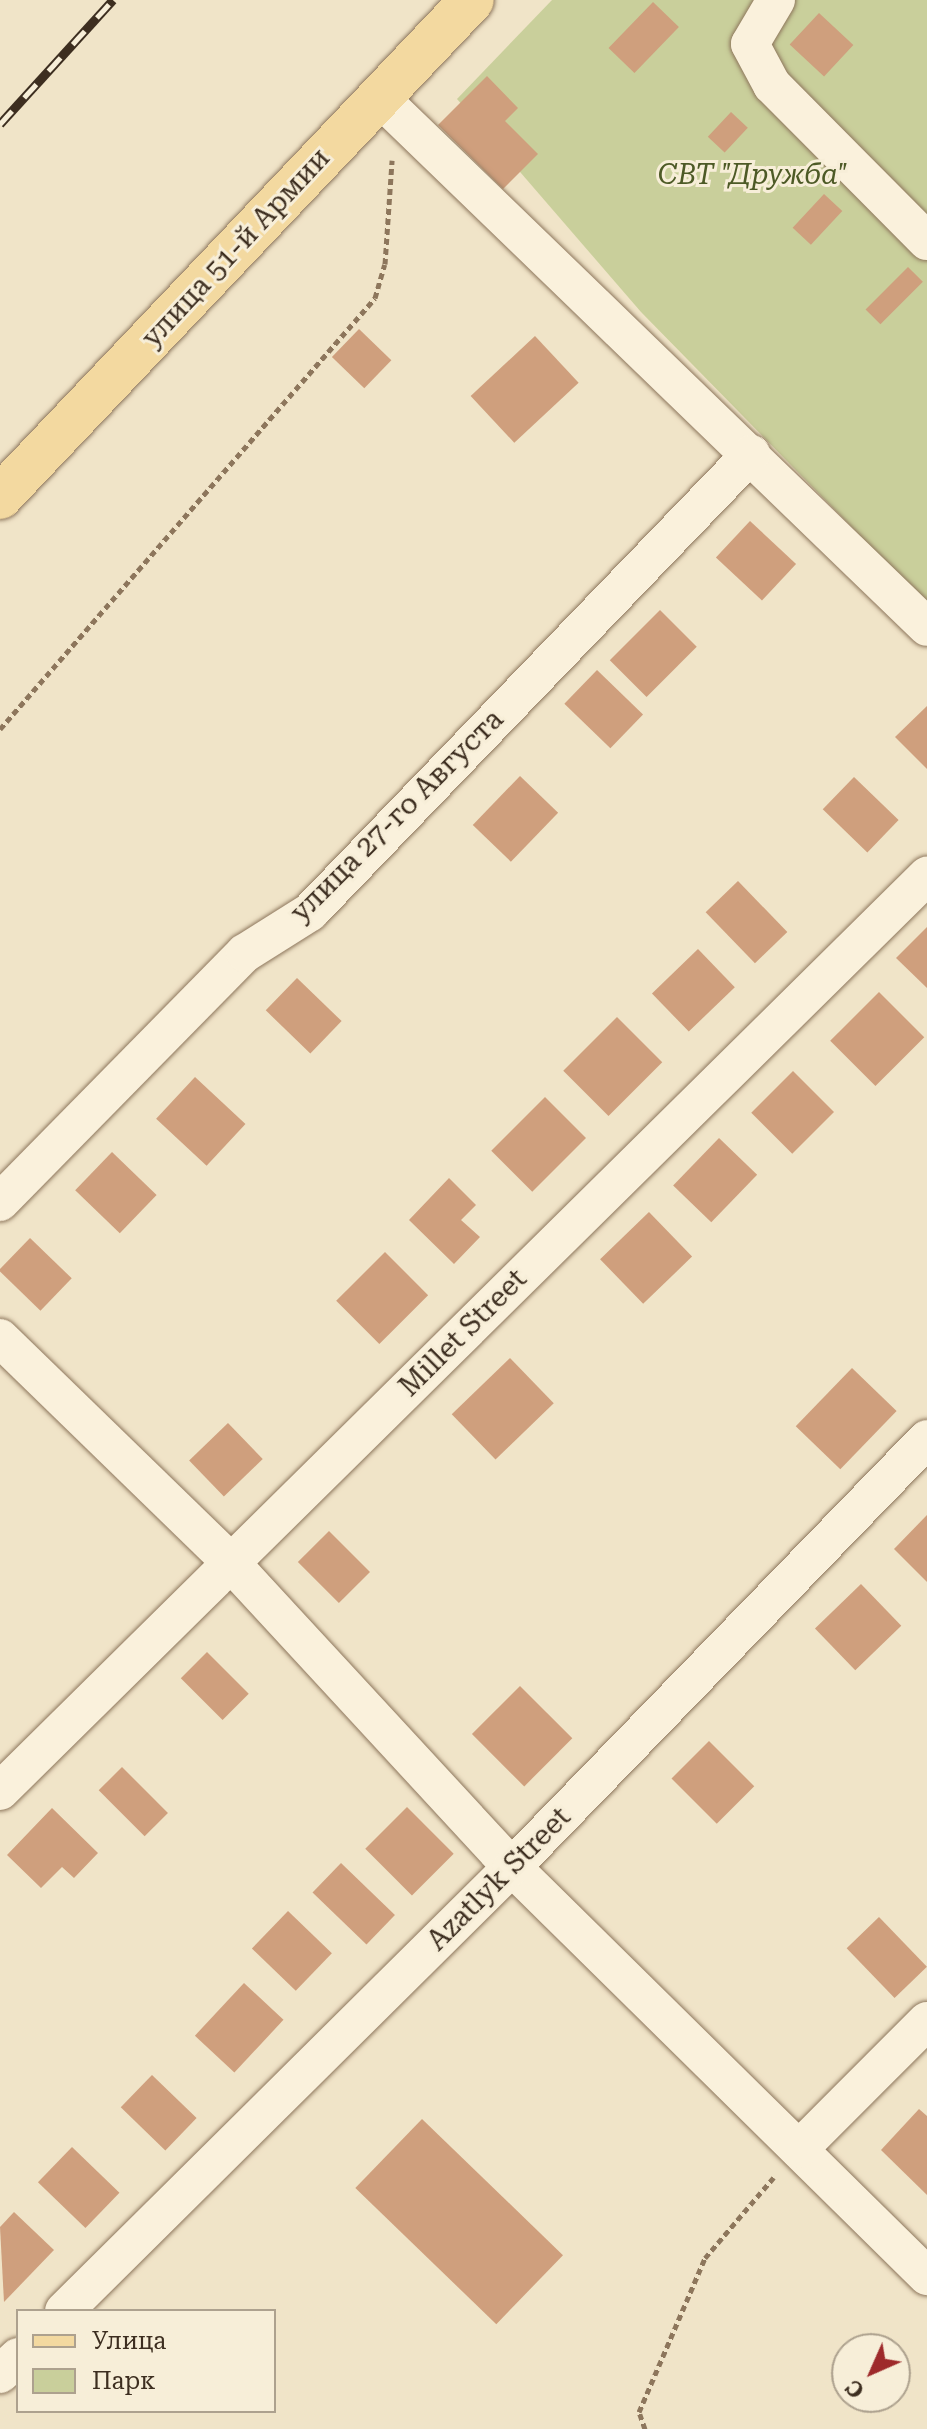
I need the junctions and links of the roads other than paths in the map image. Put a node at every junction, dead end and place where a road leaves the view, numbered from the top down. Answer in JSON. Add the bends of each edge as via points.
{"nodes":[{"id":1,"x":472,"y":0,"type":"edge"},
{"id":2,"x":776,"y":0,"type":"edge"},
{"id":3,"x":379,"y":97,"type":"junction"},
{"id":4,"x":927,"y":241,"type":"edge"},
{"id":5,"x":751,"y":454,"type":"junction"},
{"id":6,"x":0,"y":497,"type":"edge"},
{"id":7,"x":927,"y":627,"type":"edge"},
{"id":8,"x":927,"y":876,"type":"edge"},
{"id":9,"x":0,"y":1202,"type":"edge"},
{"id":10,"x":0,"y":1338,"type":"edge"},
{"id":11,"x":927,"y":1439,"type":"edge"},
{"id":12,"x":231,"y":1563,"type":"junction"},
{"id":13,"x":0,"y":1791,"type":"edge"},
{"id":14,"x":512,"y":1867,"type":"junction"},
{"id":15,"x":927,"y":2021,"type":"edge"},
{"id":16,"x":799,"y":2149,"type":"junction"},
{"id":17,"x":927,"y":2276,"type":"edge"},
{"id":18,"x":66,"y":2309,"type":"edge"},
{"id":19,"x":16,"y":2359,"type":"edge"},
{"id":20,"x":0,"y":2374,"type":"edge"}],
"edges":[{"from":1,"to":3,"type":"main road","name":"улица 51-й Армии"},
{"from":2,"to":4,"type":"street","via":[[750,44],[772,85]]},
{"from":3,"to":5,"type":"street"},
{"from":3,"to":6,"type":"main road","name":"улица 51-й Армии"},
{"from":5,"to":7,"type":"street"},
{"from":5,"to":9,"type":"street","name":"улица 27-го Августа","via":[[310,912],[245,953]]},
{"from":8,"to":12,"type":"street","name":"Millet Street"},
{"from":10,"to":12,"type":"street"},
{"from":11,"to":14,"type":"street","name":"Azatlyk Street"},
{"from":12,"to":13,"type":"street","name":"Millet Street"},
{"from":12,"to":14,"type":"street"},
{"from":14,"to":16,"type":"street"},
{"from":14,"to":18,"type":"street","name":"Azatlyk Street"},
{"from":15,"to":16,"type":"street"},
{"from":16,"to":17,"type":"street"},
{"from":19,"to":20,"type":"street"}]}
